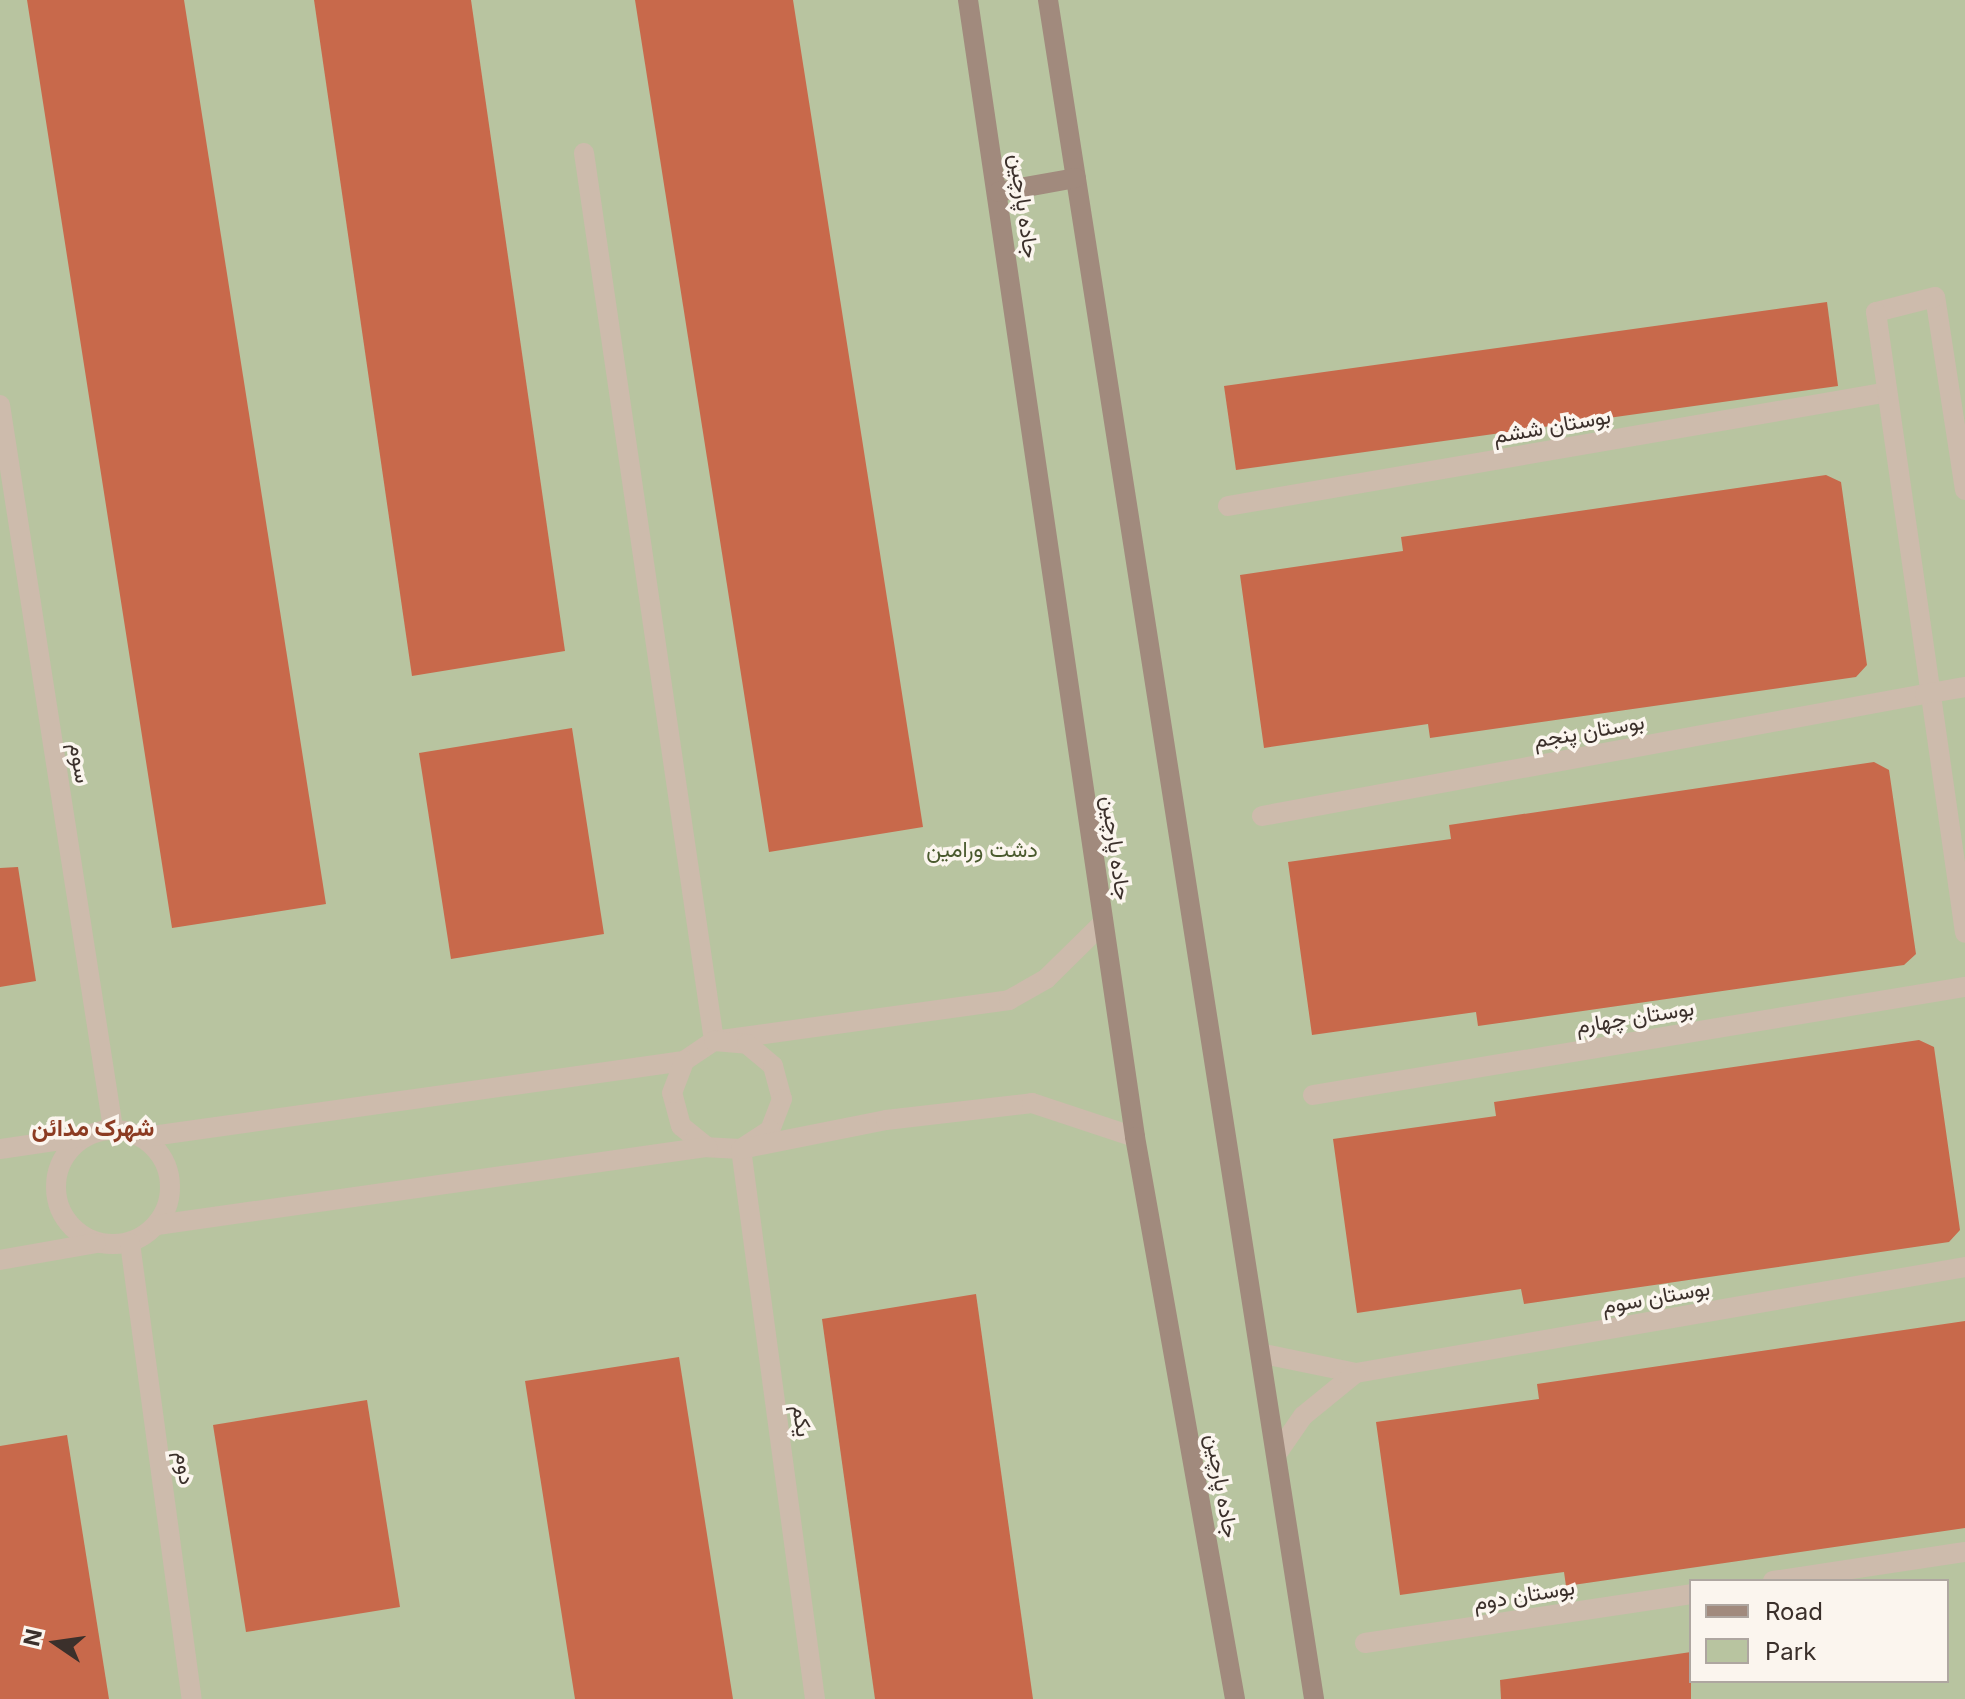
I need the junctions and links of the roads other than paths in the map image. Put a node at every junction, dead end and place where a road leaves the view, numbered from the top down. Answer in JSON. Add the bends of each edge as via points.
{"nodes":[{"id":1,"x":968,"y":0,"type":"edge"},
{"id":2,"x":1048,"y":0,"type":"edge"},
{"id":3,"x":584,"y":153,"type":"dead end"},
{"id":4,"x":1076,"y":178,"type":"junction"},
{"id":5,"x":998,"y":192,"type":"junction"},
{"id":6,"x":1883,"y":393,"type":"junction"},
{"id":7,"x":0,"y":405,"type":"edge"},
{"id":8,"x":1965,"y":490,"type":"edge"},
{"id":9,"x":1228,"y":506,"type":"dead end"},
{"id":10,"x":1965,"y":687,"type":"edge"},
{"id":11,"x":1925,"y":694,"type":"junction"},
{"id":12,"x":1262,"y":816,"type":"dead end"},
{"id":13,"x":1103,"y":923,"type":"junction"},
{"id":14,"x":1965,"y":933,"type":"edge"},
{"id":15,"x":1965,"y":987,"type":"edge"},
{"id":16,"x":714,"y":1041,"type":"junction"},
{"id":17,"x":684,"y":1061,"type":"junction"},
{"id":18,"x":1313,"y":1095,"type":"dead end"},
{"id":19,"x":113,"y":1128,"type":"junction"},
{"id":20,"x":81,"y":1137,"type":"junction"},
{"id":21,"x":145,"y":1137,"type":"junction"},
{"id":22,"x":1135,"y":1137,"type":"junction"},
{"id":23,"x":707,"y":1147,"type":"junction"},
{"id":24,"x":0,"y":1149,"type":"edge"},
{"id":25,"x":741,"y":1149,"type":"junction"},
{"id":26,"x":157,"y":1225,"type":"junction"},
{"id":27,"x":96,"y":1243,"type":"junction"},
{"id":28,"x":130,"y":1243,"type":"junction"},
{"id":29,"x":0,"y":1260,"type":"edge"},
{"id":30,"x":1965,"y":1267,"type":"edge"},
{"id":31,"x":1264,"y":1354,"type":"junction"},
{"id":32,"x":1356,"y":1373,"type":"junction"},
{"id":33,"x":1278,"y":1452,"type":"junction"},
{"id":34,"x":1965,"y":1552,"type":"edge"},
{"id":35,"x":1786,"y":1579,"type":"edge"},
{"id":36,"x":1689,"y":1594,"type":"edge"},
{"id":37,"x":1365,"y":1643,"type":"dead end"},
{"id":38,"x":192,"y":1699,"type":"edge"},
{"id":39,"x":815,"y":1699,"type":"edge"},
{"id":40,"x":1235,"y":1699,"type":"edge"},
{"id":41,"x":1314,"y":1699,"type":"edge"}],
"edges":[{"from":1,"to":5,"type":"main road","name":"جاده پارچین"},
{"from":2,"to":4,"type":"main road"},
{"from":3,"to":16,"type":"street"},
{"from":4,"to":5,"type":"main road"},
{"from":4,"to":31,"type":"main road"},
{"from":5,"to":13,"type":"main road","name":"جاده پارچین"},
{"from":6,"to":8,"type":"street","via":[[1876,312],[1935,297]]},
{"from":6,"to":9,"type":"street","name":"بوستان ششم"},
{"from":6,"to":11,"type":"street"},
{"from":7,"to":19,"type":"street","name":"سوم"},
{"from":10,"to":11,"type":"street","name":"بوستان پنجم"},
{"from":11,"to":12,"type":"street","name":"بوستان پنجم"},
{"from":11,"to":14,"type":"street"},
{"from":13,"to":16,"type":"street","via":[[1046,979],[1009,1000]]},
{"from":13,"to":22,"type":"main road","name":"جاده پارچین"},
{"from":15,"to":18,"type":"street","name":"بوستان چهارم"},
{"from":16,"to":17,"type":"street"},
{"from":16,"to":25,"type":"street","via":[[747,1044],[773,1066],[782,1099],[770,1130]]},
{"from":17,"to":21,"type":"street"},
{"from":17,"to":23,"type":"street","via":[[672,1093],[681,1126]]},
{"from":19,"to":20,"type":"street"},
{"from":19,"to":21,"type":"street"},
{"from":20,"to":24,"type":"street"},
{"from":20,"to":27,"type":"street","via":[[59,1162],[55,1196],[69,1225]]},
{"from":21,"to":26,"type":"street","via":[[166,1162],[171,1195]]},
{"from":22,"to":25,"type":"street","via":[[1032,1103],[886,1120]]},
{"from":22,"to":40,"type":"main road","name":"جاده پارچین"},
{"from":23,"to":25,"type":"street"},
{"from":23,"to":26,"type":"street"},
{"from":25,"to":39,"type":"street","name":"یکم"},
{"from":26,"to":28,"type":"street"},
{"from":27,"to":28,"type":"street"},
{"from":27,"to":29,"type":"street"},
{"from":28,"to":38,"type":"street","name":"دوم"},
{"from":30,"to":32,"type":"street","name":"بوستان سوم"},
{"from":31,"to":32,"type":"street","name":"بوستان سوم"},
{"from":31,"to":33,"type":"main road"},
{"from":32,"to":33,"type":"street","name":"بوستان سوم","via":[[1303,1416]]},
{"from":33,"to":41,"type":"main road"},
{"from":34,"to":35,"type":"street"},
{"from":36,"to":37,"type":"street","name":"بوستان دوم"}]}
